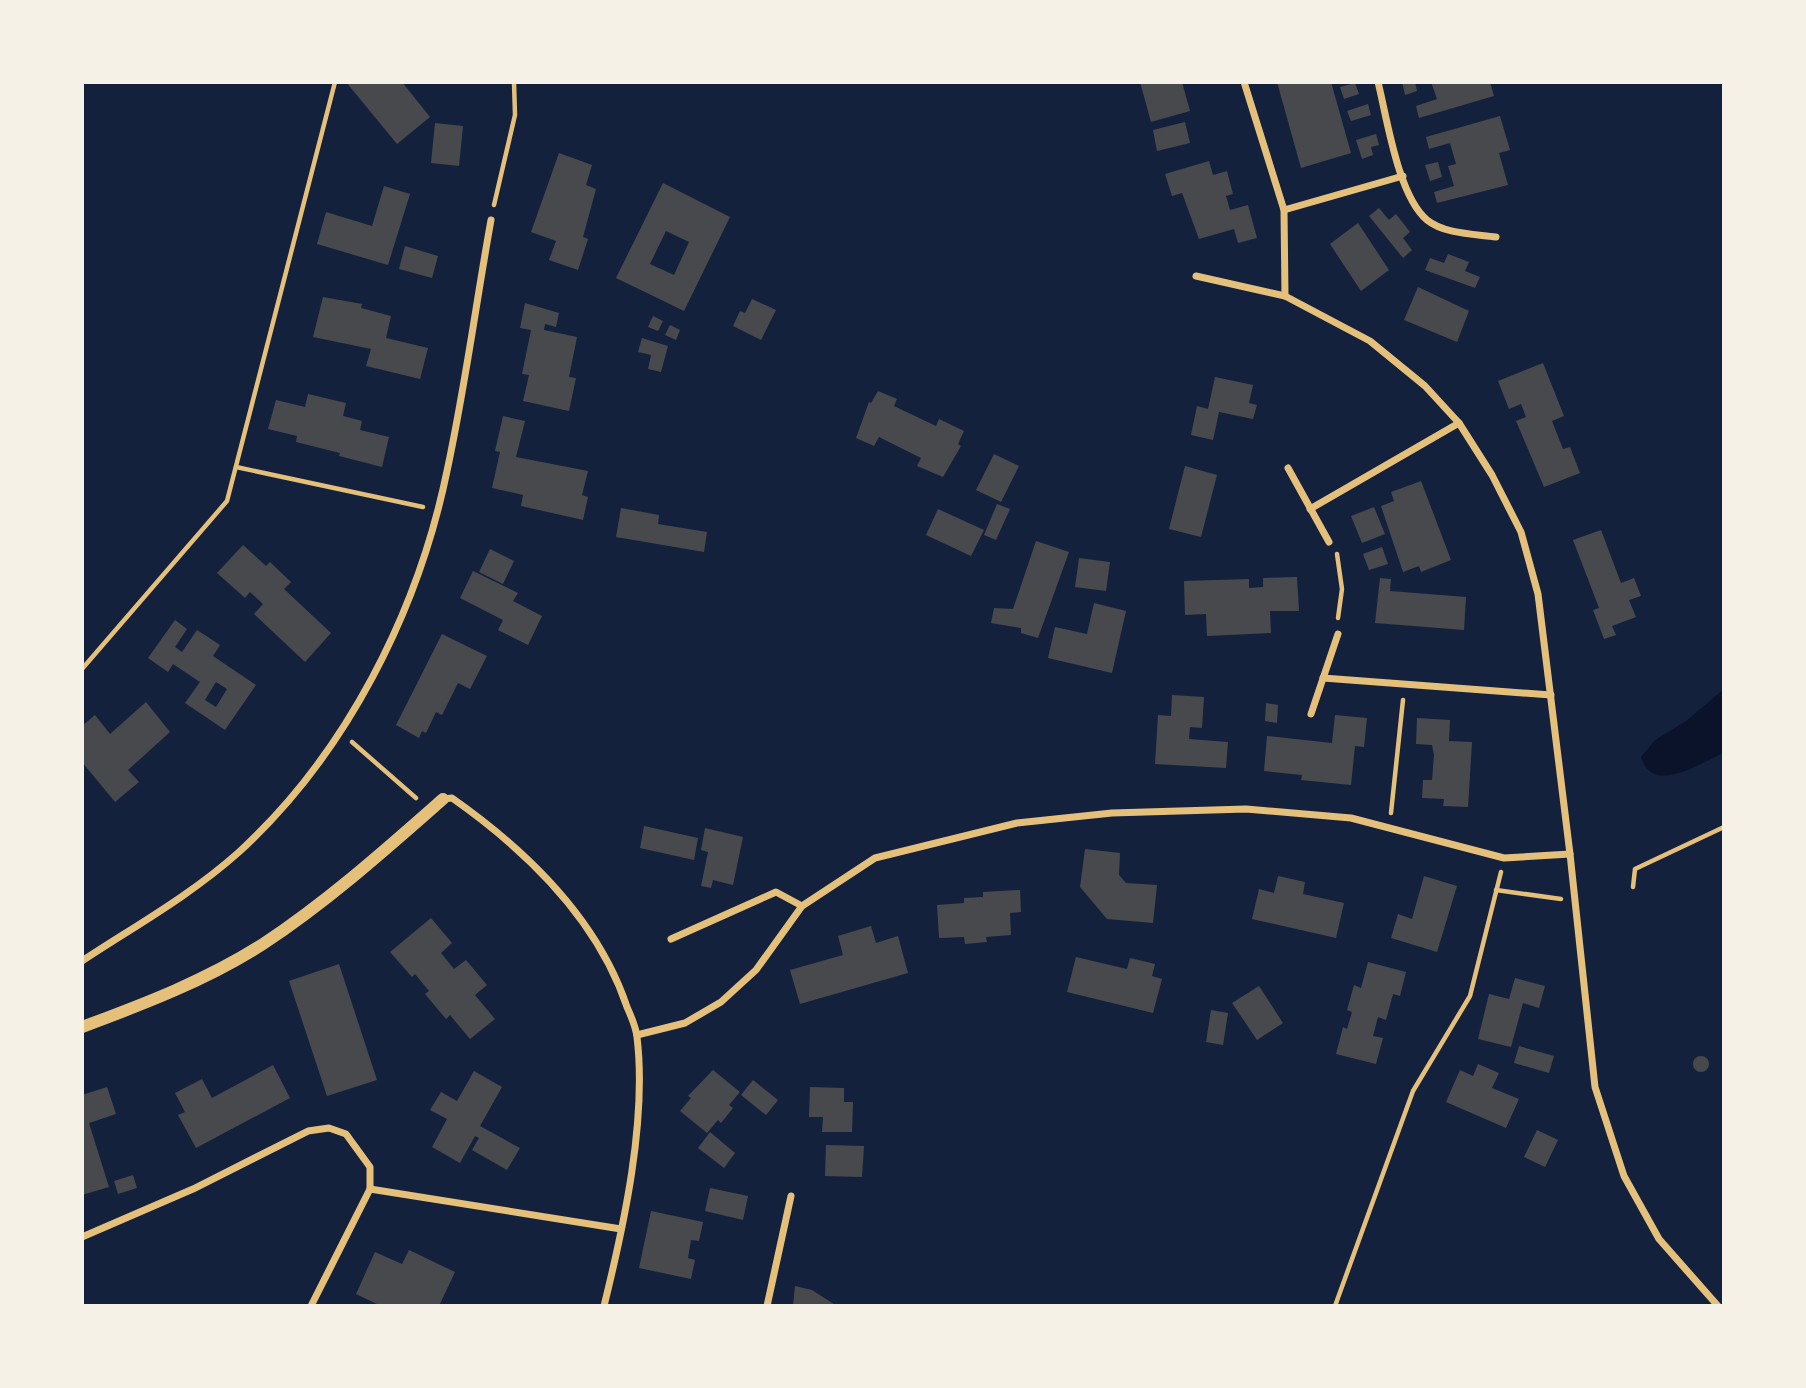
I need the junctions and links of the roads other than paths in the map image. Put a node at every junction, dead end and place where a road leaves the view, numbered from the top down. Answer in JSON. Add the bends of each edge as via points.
{"nodes":[{"id":1,"x":1244,"y":82,"type":"edge"},
{"id":2,"x":1378,"y":82,"type":"edge"},
{"id":3,"x":1403,"y":176,"type":"junction"},
{"id":4,"x":1284,"y":211,"type":"junction"},
{"id":5,"x":491,"y":220,"type":"road end"},
{"id":6,"x":1496,"y":237,"type":"dead end"},
{"id":7,"x":1196,"y":276,"type":"dead end"},
{"id":8,"x":1285,"y":296,"type":"junction"},
{"id":9,"x":1459,"y":423,"type":"junction"},
{"id":10,"x":1288,"y":468,"type":"dead end"},
{"id":11,"x":1310,"y":509,"type":"junction"},
{"id":12,"x":1329,"y":542,"type":"dead end"},
{"id":13,"x":1338,"y":634,"type":"dead end"},
{"id":14,"x":1323,"y":678,"type":"junction"},
{"id":15,"x":1551,"y":695,"type":"junction"},
{"id":16,"x":1311,"y":714,"type":"dead end"},
{"id":17,"x":443,"y":799,"type":"joint"},
{"id":18,"x":1570,"y":853,"type":"junction"},
{"id":19,"x":802,"y":906,"type":"junction"},
{"id":20,"x":671,"y":939,"type":"dead end"},
{"id":21,"x":82,"y":961,"type":"edge"},
{"id":22,"x":82,"y":1027,"type":"edge"},
{"id":23,"x":637,"y":1035,"type":"junction"},
{"id":24,"x":370,"y":1189,"type":"junction"},
{"id":25,"x":791,"y":1196,"type":"dead end"},
{"id":26,"x":621,"y":1229,"type":"junction"},
{"id":27,"x":82,"y":1237,"type":"edge"},
{"id":28,"x":311,"y":1306,"type":"edge"},
{"id":29,"x":604,"y":1306,"type":"edge"},
{"id":30,"x":767,"y":1306,"type":"edge"},
{"id":31,"x":1718,"y":1306,"type":"edge"}],
"edges":[{"from":1,"to":4,"type":"street"},
{"from":2,"to":3,"type":"street"},
{"from":3,"to":4,"type":"street"},
{"from":3,"to":6,"type":"street","via":[[1413,204],[1428,221]]},
{"from":4,"to":8,"type":"street"},
{"from":5,"to":21,"type":"street","via":[[437,511],[390,641],[340,732],[306,780],[227,862],[161,912]]},
{"from":7,"to":8,"type":"street"},
{"from":8,"to":9,"type":"street","via":[[1370,341],[1425,386]]},
{"from":9,"to":11,"type":"street"},
{"from":9,"to":15,"type":"street","via":[[1493,475],[1521,532],[1538,594]]},
{"from":10,"to":11,"type":"street"},
{"from":11,"to":12,"type":"street"},
{"from":13,"to":14,"type":"street"},
{"from":14,"to":15,"type":"street"},
{"from":14,"to":16,"type":"street"},
{"from":15,"to":18,"type":"street"},
{"from":17,"to":22,"type":"street","via":[[328,899],[260,945],[189,984]]},
{"from":17,"to":23,"type":"street","via":[[452,798],[475,814],[540,871],[591,933],[618,979]]},
{"from":18,"to":19,"type":"street","via":[[1504,858],[1351,818],[1246,809],[1112,813],[1017,823],[874,858]]},
{"from":18,"to":31,"type":"street","via":[[1595,1087],[1624,1176],[1658,1239]]},
{"from":19,"to":20,"type":"street","via":[[776,892]]},
{"from":19,"to":23,"type":"street","via":[[756,970],[721,1002],[685,1023]]},
{"from":23,"to":26,"type":"street","via":[[639,1106]]},
{"from":24,"to":26,"type":"street"},
{"from":24,"to":27,"type":"street","via":[[370,1167],[346,1134],[329,1128],[309,1131]]},
{"from":24,"to":28,"type":"street"},
{"from":25,"to":30,"type":"street"},
{"from":26,"to":29,"type":"street"}]}
